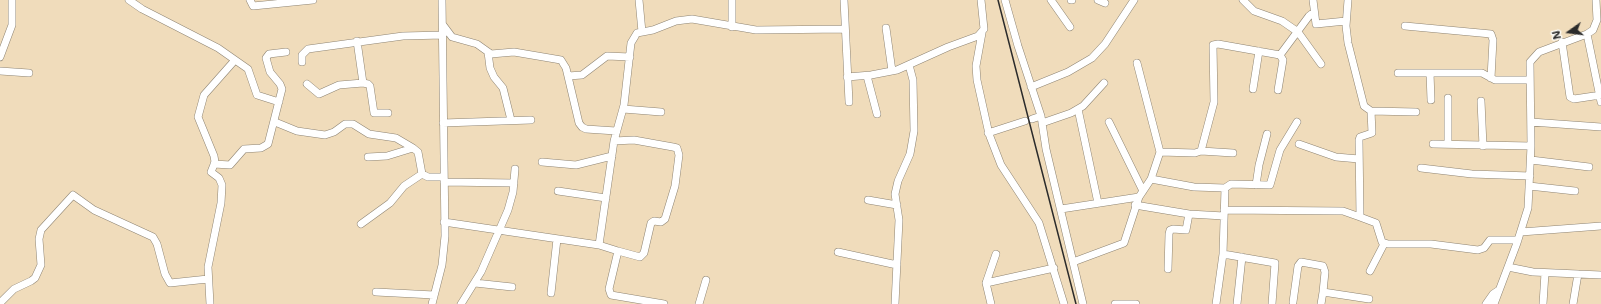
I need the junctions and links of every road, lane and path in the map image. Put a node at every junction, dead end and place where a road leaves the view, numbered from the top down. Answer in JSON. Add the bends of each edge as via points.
{"nodes":[{"id":1,"x":12,"y":0,"type":"edge"},
{"id":2,"x":129,"y":0,"type":"edge"},
{"id":3,"x":250,"y":0,"type":"edge"},
{"id":4,"x":313,"y":0,"type":"edge"},
{"id":5,"x":442,"y":0,"type":"edge"},
{"id":6,"x":639,"y":0,"type":"edge"},
{"id":7,"x":732,"y":0,"type":"edge"},
{"id":8,"x":844,"y":0,"type":"edge"},
{"id":9,"x":982,"y":0,"type":"edge"},
{"id":10,"x":1006,"y":0,"type":"edge"},
{"id":11,"x":1051,"y":0,"type":"edge"},
{"id":12,"x":1098,"y":0,"type":"edge"},
{"id":13,"x":1134,"y":0,"type":"edge"},
{"id":14,"x":1243,"y":0,"type":"edge"},
{"id":15,"x":1313,"y":0,"type":"edge"},
{"id":16,"x":1348,"y":0,"type":"edge"},
{"id":17,"x":1596,"y":0,"type":"edge"},
{"id":18,"x":1106,"y":3,"type":"dead end"},
{"id":19,"x":1314,"y":12,"type":"junction"},
{"id":20,"x":1346,"y":21,"type":"junction"},
{"id":21,"x":1599,"y":21,"type":"edge"},
{"id":22,"x":442,"y":25,"type":"junction"},
{"id":23,"x":1405,"y":26,"type":"dead end"},
{"id":24,"x":732,"y":27,"type":"junction"},
{"id":25,"x":1070,"y":27,"type":"dead end"},
{"id":26,"x":886,"y":28,"type":"dead end"},
{"id":27,"x":845,"y":29,"type":"junction"},
{"id":28,"x":642,"y":32,"type":"junction"},
{"id":29,"x":1298,"y":32,"type":"junction"},
{"id":30,"x":982,"y":33,"type":"junction"},
{"id":31,"x":1587,"y":34,"type":"junction"},
{"id":32,"x":443,"y":35,"type":"junction"},
{"id":33,"x":357,"y":41,"type":"junction"},
{"id":34,"x":1562,"y":42,"type":"junction"},
{"id":35,"x":1259,"y":51,"type":"junction"},
{"id":36,"x":286,"y":52,"type":"dead end"},
{"id":37,"x":488,"y":52,"type":"junction"},
{"id":38,"x":1280,"y":55,"type":"junction"},
{"id":39,"x":0,"y":56,"type":"edge"},
{"id":40,"x":630,"y":57,"type":"junction"},
{"id":41,"x":235,"y":60,"type":"junction"},
{"id":42,"x":302,"y":62,"type":"dead end"},
{"id":43,"x":1137,"y":63,"type":"dead end"},
{"id":44,"x":1321,"y":64,"type":"dead end"},
{"id":45,"x":909,"y":65,"type":"junction"},
{"id":46,"x":0,"y":71,"type":"edge"},
{"id":47,"x":892,"y":71,"type":"junction"},
{"id":48,"x":29,"y":73,"type":"dead end"},
{"id":49,"x":1398,"y":73,"type":"dead end"},
{"id":50,"x":1430,"y":73,"type":"junction"},
{"id":51,"x":568,"y":76,"type":"junction"},
{"id":52,"x":867,"y":76,"type":"junction"},
{"id":53,"x":847,"y":78,"type":"junction"},
{"id":54,"x":1491,"y":78,"type":"junction"},
{"id":55,"x":1529,"y":80,"type":"junction"},
{"id":56,"x":362,"y":83,"type":"junction"},
{"id":57,"x":1104,"y":83,"type":"dead end"},
{"id":58,"x":307,"y":84,"type":"dead end"},
{"id":59,"x":1031,"y":87,"type":"junction"},
{"id":60,"x":1253,"y":89,"type":"dead end"},
{"id":61,"x":1278,"y":90,"type":"dead end"},
{"id":62,"x":1601,"y":97,"type":"edge"},
{"id":63,"x":1448,"y":98,"type":"dead end"},
{"id":64,"x":1431,"y":100,"type":"dead end"},
{"id":65,"x":1481,"y":101,"type":"dead end"},
{"id":66,"x":279,"y":102,"type":"junction"},
{"id":67,"x":849,"y":102,"type":"dead end"},
{"id":68,"x":623,"y":109,"type":"junction"},
{"id":69,"x":1078,"y":109,"type":"junction"},
{"id":70,"x":1371,"y":111,"type":"junction"},
{"id":71,"x":661,"y":112,"type":"dead end"},
{"id":72,"x":1416,"y":112,"type":"dead end"},
{"id":73,"x":388,"y":113,"type":"dead end"},
{"id":74,"x":876,"y":114,"type":"dead end"},
{"id":75,"x":511,"y":120,"type":"junction"},
{"id":76,"x":531,"y":120,"type":"dead end"},
{"id":77,"x":1042,"y":120,"type":"junction"},
{"id":78,"x":274,"y":122,"type":"junction"},
{"id":79,"x":1109,"y":122,"type":"dead end"},
{"id":80,"x":1297,"y":122,"type":"dead end"},
{"id":81,"x":1531,"y":122,"type":"junction"},
{"id":82,"x":443,"y":123,"type":"junction"},
{"id":83,"x":1601,"y":127,"type":"edge"},
{"id":84,"x":616,"y":131,"type":"junction"},
{"id":85,"x":988,"y":132,"type":"junction"},
{"id":86,"x":1267,"y":134,"type":"dead end"},
{"id":87,"x":614,"y":141,"type":"junction"},
{"id":88,"x":1299,"y":144,"type":"dead end"},
{"id":89,"x":1433,"y":144,"type":"dead end"},
{"id":90,"x":1448,"y":144,"type":"junction"},
{"id":91,"x":1483,"y":146,"type":"junction"},
{"id":92,"x":1532,"y":146,"type":"junction"},
{"id":93,"x":413,"y":148,"type":"junction"},
{"id":94,"x":1201,"y":151,"type":"junction"},
{"id":95,"x":1160,"y":152,"type":"junction"},
{"id":96,"x":1233,"y":153,"type":"dead end"},
{"id":97,"x":612,"y":156,"type":"junction"},
{"id":98,"x":368,"y":157,"type":"dead end"},
{"id":99,"x":1359,"y":159,"type":"junction"},
{"id":100,"x":1531,"y":160,"type":"junction"},
{"id":101,"x":542,"y":162,"type":"dead end"},
{"id":102,"x":214,"y":164,"type":"junction"},
{"id":103,"x":1589,"y":167,"type":"dead end"},
{"id":104,"x":1421,"y":168,"type":"dead end"},
{"id":105,"x":515,"y":169,"type":"dead end"},
{"id":106,"x":422,"y":174,"type":"junction"},
{"id":107,"x":1530,"y":176,"type":"junction"},
{"id":108,"x":444,"y":179,"type":"junction"},
{"id":109,"x":1151,"y":179,"type":"junction"},
{"id":110,"x":514,"y":183,"type":"junction"},
{"id":111,"x":1256,"y":185,"type":"junction"},
{"id":112,"x":1529,"y":186,"type":"junction"},
{"id":113,"x":1225,"y":188,"type":"junction"},
{"id":114,"x":558,"y":191,"type":"dead end"},
{"id":115,"x":1575,"y":191,"type":"dead end"},
{"id":116,"x":1141,"y":194,"type":"junction"},
{"id":117,"x":606,"y":198,"type":"junction"},
{"id":118,"x":868,"y":200,"type":"dead end"},
{"id":119,"x":1098,"y":203,"type":"junction"},
{"id":120,"x":897,"y":205,"type":"junction"},
{"id":121,"x":1136,"y":205,"type":"junction"},
{"id":122,"x":1061,"y":209,"type":"junction"},
{"id":123,"x":1224,"y":213,"type":"junction"},
{"id":124,"x":1189,"y":214,"type":"junction"},
{"id":125,"x":1360,"y":217,"type":"junction"},
{"id":126,"x":444,"y":222,"type":"junction"},
{"id":127,"x":361,"y":224,"type":"dead end"},
{"id":128,"x":1601,"y":226,"type":"edge"},
{"id":129,"x":500,"y":230,"type":"junction"},
{"id":130,"x":1520,"y":232,"type":"junction"},
{"id":131,"x":557,"y":239,"type":"junction"},
{"id":132,"x":1518,"y":240,"type":"junction"},
{"id":133,"x":1384,"y":244,"type":"junction"},
{"id":134,"x":600,"y":245,"type":"junction"},
{"id":135,"x":618,"y":251,"type":"junction"},
{"id":136,"x":838,"y":252,"type":"dead end"},
{"id":137,"x":996,"y":254,"type":"dead end"},
{"id":138,"x":1223,"y":254,"type":"junction"},
{"id":139,"x":1242,"y":257,"type":"junction"},
{"id":140,"x":1072,"y":262,"type":"junction"},
{"id":141,"x":897,"y":265,"type":"junction"},
{"id":142,"x":1508,"y":266,"type":"junction"},
{"id":143,"x":1054,"y":268,"type":"junction"},
{"id":144,"x":1168,"y":269,"type":"dead end"},
{"id":145,"x":1370,"y":272,"type":"dead end"},
{"id":146,"x":1545,"y":273,"type":"junction"},
{"id":147,"x":1578,"y":274,"type":"junction"},
{"id":148,"x":1601,"y":275,"type":"edge"},
{"id":149,"x":208,"y":278,"type":"junction"},
{"id":150,"x":706,"y":280,"type":"dead end"},
{"id":151,"x":475,"y":283,"type":"junction"},
{"id":152,"x":986,"y":283,"type":"junction"},
{"id":153,"x":512,"y":287,"type":"dead end"},
{"id":154,"x":1499,"y":290,"type":"junction"},
{"id":155,"x":376,"y":292,"type":"dead end"},
{"id":156,"x":1323,"y":292,"type":"junction"},
{"id":157,"x":551,"y":293,"type":"dead end"},
{"id":158,"x":434,"y":295,"type":"junction"},
{"id":159,"x":1369,"y":299,"type":"dead end"},
{"id":160,"x":616,"y":300,"type":"edge"},
{"id":161,"x":638,"y":302,"type":"edge"},
{"id":162,"x":1292,"y":302,"type":"dead end"},
{"id":163,"x":0,"y":303,"type":"edge"},
{"id":164,"x":210,"y":304,"type":"edge"},
{"id":165,"x":432,"y":304,"type":"edge"},
{"id":166,"x":461,"y":304,"type":"edge"},
{"id":167,"x":664,"y":304,"type":"edge"},
{"id":168,"x":699,"y":304,"type":"edge"},
{"id":169,"x":895,"y":304,"type":"edge"},
{"id":170,"x":991,"y":304,"type":"edge"},
{"id":171,"x":1064,"y":304,"type":"edge"},
{"id":172,"x":1083,"y":304,"type":"edge"},
{"id":173,"x":1115,"y":304,"type":"edge"},
{"id":174,"x":1136,"y":304,"type":"edge"},
{"id":175,"x":1216,"y":304,"type":"edge"},
{"id":176,"x":1238,"y":304,"type":"edge"},
{"id":177,"x":1272,"y":304,"type":"edge"},
{"id":178,"x":1321,"y":304,"type":"edge"},
{"id":179,"x":1486,"y":304,"type":"edge"},
{"id":180,"x":1494,"y":304,"type":"edge"},
{"id":181,"x":1543,"y":304,"type":"edge"},
{"id":182,"x":1573,"y":304,"type":"edge"}],
"edges":[{"from":1,"to":39,"type":"street","via":[[12,25]]},
{"from":2,"to":41,"type":"street","via":[[218,48]]},
{"from":3,"to":4,"type":"street","via":[[252,5],[256,6]]},
{"from":5,"to":22,"type":"street"},
{"from":6,"to":28,"type":"street"},
{"from":7,"to":24,"type":"street"},
{"from":8,"to":27,"type":"street"},
{"from":9,"to":30,"type":"street"},
{"from":10,"to":59,"type":"street"},
{"from":11,"to":25,"type":"street"},
{"from":12,"to":18,"type":"street"},
{"from":13,"to":59,"type":"street","via":[[1105,44],[1092,58],[1068,72]]},
{"from":14,"to":29,"type":"street","via":[[1254,11],[1282,21]]},
{"from":15,"to":19,"type":"street"},
{"from":16,"to":20,"type":"street"},
{"from":17,"to":21,"type":"street"},
{"from":19,"to":20,"type":"street","via":[[1316,24]]},
{"from":19,"to":29,"type":"street"},
{"from":20,"to":70,"type":"street","via":[[1348,43],[1364,106]]},
{"from":21,"to":31,"type":"street"},
{"from":22,"to":32,"type":"street"},
{"from":22,"to":37,"type":"street","via":[[452,37],[477,44]]},
{"from":23,"to":54,"type":"street","via":[[1491,34]]},
{"from":24,"to":27,"type":"street","via":[[772,30]]},
{"from":24,"to":28,"type":"street","via":[[692,19],[676,21]]},
{"from":26,"to":47,"type":"street"},
{"from":27,"to":53,"type":"street"},
{"from":28,"to":40,"type":"street","via":[[634,36]]},
{"from":29,"to":38,"type":"street"},
{"from":29,"to":44,"type":"street"},
{"from":30,"to":45,"type":"street"},
{"from":30,"to":85,"type":"street","via":[[977,61],[977,80]]},
{"from":31,"to":34,"type":"street"},
{"from":31,"to":62,"type":"street"},
{"from":32,"to":33,"type":"street"},
{"from":32,"to":82,"type":"street"},
{"from":33,"to":42,"type":"street","via":[[308,49],[302,54]]},
{"from":33,"to":56,"type":"street"},
{"from":34,"to":55,"type":"street","via":[[1534,56],[1530,62]]},
{"from":34,"to":62,"type":"street","via":[[1570,97]]},
{"from":35,"to":38,"type":"street"},
{"from":35,"to":60,"type":"street"},
{"from":35,"to":94,"type":"street","via":[[1213,45],[1214,98]]},
{"from":36,"to":66,"type":"street","via":[[269,54],[266,58],[270,72],[281,86]]},
{"from":37,"to":51,"type":"street","via":[[514,52],[561,60]]},
{"from":37,"to":75,"type":"street","via":[[490,68],[503,88]]},
{"from":38,"to":61,"type":"street","via":[[1283,60]]},
{"from":40,"to":51,"type":"street","via":[[606,56],[582,75]]},
{"from":40,"to":68,"type":"street"},
{"from":41,"to":66,"type":"street","via":[[250,72],[257,95]]},
{"from":41,"to":102,"type":"street","via":[[204,95],[198,117],[214,156]]},
{"from":43,"to":95,"type":"street"},
{"from":45,"to":47,"type":"street"},
{"from":45,"to":120,"type":"street","via":[[913,80],[914,130],[908,161],[896,186]]},
{"from":46,"to":48,"type":"street"},
{"from":47,"to":52,"type":"street"},
{"from":49,"to":50,"type":"street"},
{"from":50,"to":54,"type":"street","via":[[1482,73]]},
{"from":50,"to":64,"type":"street"},
{"from":51,"to":84,"type":"street","via":[[582,127]]},
{"from":52,"to":53,"type":"street"},
{"from":52,"to":74,"type":"street"},
{"from":53,"to":67,"type":"street"},
{"from":54,"to":55,"type":"street"},
{"from":55,"to":81,"type":"street"},
{"from":56,"to":58,"type":"street","via":[[339,86],[319,94]]},
{"from":56,"to":73,"type":"street","via":[[370,86],[374,113]]},
{"from":57,"to":69,"type":"street","via":[[1089,102]]},
{"from":59,"to":77,"type":"street"},
{"from":63,"to":90,"type":"street"},
{"from":65,"to":91,"type":"street"},
{"from":66,"to":78,"type":"street"},
{"from":68,"to":71,"type":"street"},
{"from":68,"to":84,"type":"street"},
{"from":69,"to":77,"type":"street"},
{"from":69,"to":119,"type":"street"},
{"from":70,"to":72,"type":"street"},
{"from":70,"to":99,"type":"street","via":[[1372,133],[1360,137]]},
{"from":75,"to":76,"type":"street"},
{"from":75,"to":82,"type":"street"},
{"from":77,"to":85,"type":"street","via":[[1029,120]]},
{"from":77,"to":122,"type":"street","via":[[1046,149]]},
{"from":78,"to":93,"type":"street","via":[[297,131],[325,135],[345,124],[352,124],[369,134],[396,138]]},
{"from":78,"to":102,"type":"street","via":[[266,146],[244,149],[230,165]]},
{"from":79,"to":116,"type":"street"},
{"from":80,"to":111,"type":"street","via":[[1278,155],[1272,183],[1269,186]]},
{"from":81,"to":83,"type":"street"},
{"from":81,"to":92,"type":"street"},
{"from":82,"to":108,"type":"street"},
{"from":84,"to":87,"type":"street"},
{"from":85,"to":143,"type":"street","via":[[1002,165],[1039,222]]},
{"from":86,"to":111,"type":"street"},
{"from":87,"to":97,"type":"street"},
{"from":87,"to":135,"type":"street","via":[[634,140],[673,147],[677,148],[679,154],[675,186],[665,219],[651,223],[644,253],[640,257]]},
{"from":88,"to":99,"type":"street","via":[[1336,157]]},
{"from":89,"to":90,"type":"street"},
{"from":90,"to":91,"type":"street"},
{"from":91,"to":92,"type":"street"},
{"from":92,"to":100,"type":"street"},
{"from":93,"to":98,"type":"street","via":[[387,156]]},
{"from":93,"to":106,"type":"street","via":[[419,154]]},
{"from":94,"to":95,"type":"street"},
{"from":94,"to":96,"type":"street"},
{"from":95,"to":109,"type":"street"},
{"from":97,"to":101,"type":"street","via":[[576,165]]},
{"from":97,"to":117,"type":"street"},
{"from":99,"to":125,"type":"street"},
{"from":100,"to":103,"type":"street"},
{"from":100,"to":107,"type":"street"},
{"from":102,"to":149,"type":"street","via":[[211,172],[221,182],[222,191]]},
{"from":104,"to":107,"type":"street"},
{"from":105,"to":110,"type":"street"},
{"from":106,"to":108,"type":"street"},
{"from":106,"to":127,"type":"street","via":[[404,186],[390,203]]},
{"from":107,"to":112,"type":"street"},
{"from":108,"to":110,"type":"street"},
{"from":108,"to":126,"type":"street"},
{"from":109,"to":113,"type":"street","via":[[1194,187]]},
{"from":109,"to":116,"type":"street"},
{"from":110,"to":129,"type":"street","via":[[511,201]]},
{"from":111,"to":113,"type":"street","via":[[1231,184]]},
{"from":112,"to":115,"type":"street"},
{"from":112,"to":130,"type":"street","via":[[1528,208]]},
{"from":113,"to":123,"type":"street"},
{"from":114,"to":117,"type":"street"},
{"from":116,"to":119,"type":"street"},
{"from":116,"to":121,"type":"street"},
{"from":117,"to":134,"type":"street"},
{"from":118,"to":120,"type":"street"},
{"from":119,"to":122,"type":"street"},
{"from":120,"to":141,"type":"street"},
{"from":121,"to":124,"type":"street"},
{"from":121,"to":140,"type":"street","via":[[1124,243]]},
{"from":122,"to":140,"type":"street"},
{"from":123,"to":124,"type":"street"},
{"from":123,"to":125,"type":"street","via":[[1343,211]]},
{"from":123,"to":138,"type":"street"},
{"from":124,"to":144,"type":"street","via":[[1186,230],[1170,230]]},
{"from":125,"to":133,"type":"street","via":[[1376,223]]},
{"from":126,"to":129,"type":"street"},
{"from":126,"to":158,"type":"street","via":[[443,258]]},
{"from":128,"to":130,"type":"street"},
{"from":129,"to":131,"type":"street"},
{"from":129,"to":151,"type":"street"},
{"from":130,"to":132,"type":"street"},
{"from":131,"to":134,"type":"street"},
{"from":131,"to":157,"type":"street"},
{"from":132,"to":133,"type":"street","via":[[1490,240],[1484,248],[1478,250],[1431,244]]},
{"from":132,"to":142,"type":"street"},
{"from":133,"to":145,"type":"street"},
{"from":134,"to":135,"type":"street"},
{"from":135,"to":160,"type":"street","via":[[609,289]]},
{"from":136,"to":141,"type":"street"},
{"from":137,"to":152,"type":"street"},
{"from":138,"to":139,"type":"street"},
{"from":138,"to":175,"type":"street"},
{"from":139,"to":176,"type":"street"},
{"from":139,"to":177,"type":"street","via":[[1275,263]]},
{"from":140,"to":172,"type":"street"},
{"from":141,"to":169,"type":"street"},
{"from":142,"to":146,"type":"street"},
{"from":142,"to":154,"type":"street"},
{"from":143,"to":152,"type":"street"},
{"from":143,"to":171,"type":"street"},
{"from":146,"to":147,"type":"street"},
{"from":146,"to":181,"type":"street"},
{"from":147,"to":148,"type":"street"},
{"from":147,"to":182,"type":"street"},
{"from":149,"to":163,"type":"street","via":[[170,283],[153,237],[94,210],[73,195],[40,230],[41,265],[35,278],[15,288]]},
{"from":149,"to":164,"type":"street"},
{"from":150,"to":168,"type":"street"},
{"from":151,"to":153,"type":"street"},
{"from":151,"to":166,"type":"street"},
{"from":152,"to":170,"type":"street"},
{"from":154,"to":179,"type":"street"},
{"from":154,"to":180,"type":"street"},
{"from":155,"to":158,"type":"street"},
{"from":156,"to":159,"type":"street"},
{"from":156,"to":162,"type":"street","via":[[1323,266],[1301,262],[1298,266]]},
{"from":156,"to":178,"type":"street"},
{"from":158,"to":165,"type":"street"},
{"from":160,"to":161,"type":"street"},
{"from":161,"to":167,"type":"street"},
{"from":173,"to":174,"type":"street"}]}
